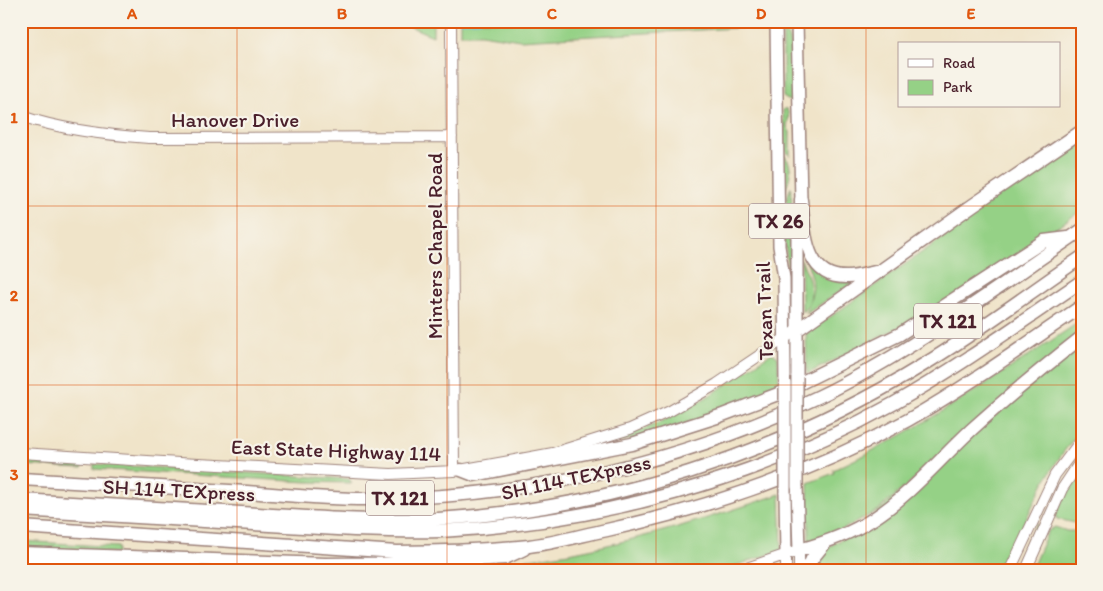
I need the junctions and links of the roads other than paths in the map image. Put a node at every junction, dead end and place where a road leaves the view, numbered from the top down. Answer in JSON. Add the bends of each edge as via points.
{"nodes":[{"id":1,"x":451,"y":21,"type":"edge"},
{"id":2,"x":776,"y":21,"type":"edge"},
{"id":3,"x":797,"y":21,"type":"edge"},
{"id":4,"x":778,"y":102,"type":"junction"},
{"id":5,"x":798,"y":114,"type":"junction"},
{"id":6,"x":21,"y":116,"type":"edge"},
{"id":7,"x":1082,"y":131,"type":"edge"},
{"id":8,"x":452,"y":137,"type":"junction"},
{"id":9,"x":801,"y":200,"type":"junction"},
{"id":10,"x":1082,"y":230,"type":"edge"},
{"id":11,"x":1070,"y":238,"type":"junction"},
{"id":12,"x":1082,"y":257,"type":"edge"},
{"id":13,"x":880,"y":272,"type":"junction"},
{"id":14,"x":1082,"y":281,"type":"edge"},
{"id":15,"x":1082,"y":306,"type":"edge"},
{"id":16,"x":797,"y":330,"type":"junction"},
{"id":17,"x":1082,"y":337,"type":"edge"},
{"id":18,"x":785,"y":339,"type":"junction"},
{"id":19,"x":1082,"y":439,"type":"edge"},
{"id":20,"x":21,"y":453,"type":"edge"},
{"id":21,"x":1082,"y":459,"type":"edge"},
{"id":22,"x":458,"y":471,"type":"junction"},
{"id":23,"x":21,"y":479,"type":"edge"},
{"id":24,"x":21,"y":500,"type":"edge"},
{"id":25,"x":21,"y":510,"type":"edge"},
{"id":26,"x":21,"y":527,"type":"edge"},
{"id":27,"x":827,"y":542,"type":"junction"},
{"id":28,"x":531,"y":546,"type":"junction"},
{"id":29,"x":799,"y":550,"type":"junction"},
{"id":30,"x":21,"y":553,"type":"edge"},
{"id":31,"x":786,"y":555,"type":"junction"},
{"id":32,"x":21,"y":561,"type":"edge"},
{"id":33,"x":199,"y":570,"type":"edge"},
{"id":34,"x":741,"y":570,"type":"edge"},
{"id":35,"x":786,"y":570,"type":"edge"},
{"id":36,"x":799,"y":570,"type":"edge"},
{"id":37,"x":807,"y":570,"type":"edge"},
{"id":38,"x":1010,"y":570,"type":"edge"},
{"id":39,"x":1026,"y":570,"type":"edge"}],
"edges":[{"from":1,"to":8,"type":"main road","name":"Minters Chapel Road"},
{"from":2,"to":4,"type":"main road","name":"Texan Trail","number":"TX 26"},
{"from":3,"to":5,"type":"main road","name":"Texan Trail","number":"TX 26"},
{"from":4,"to":5,"type":"main road","via":[[789,104]]},
{"from":4,"to":18,"type":"main road","name":"Texan Trail","number":"TX 26","via":[[779,246],[784,278]]},
{"from":5,"to":9,"type":"main road","name":"Texan Trail","number":"TX 26"},
{"from":6,"to":8,"type":"main road","name":"Hanover Drive","via":[[60,127],[149,138]]},
{"from":7,"to":13,"type":"highway"},
{"from":8,"to":22,"type":"main road","name":"Minters Chapel Road"},
{"from":9,"to":13,"type":"highway","via":[[807,248],[822,269],[843,277]]},
{"from":9,"to":16,"type":"main road","name":"Texan Trail","number":"TX 26","via":[[797,235]]},
{"from":10,"to":11,"type":"highway","number":"TX 121"},
{"from":11,"to":22,"type":"highway","via":[[1044,241],[900,334],[742,408],[665,435],[609,450],[474,475]]},
{"from":11,"to":23,"type":"highway","number":"TX 121","via":[[917,342],[820,396],[721,437],[604,472],[475,494],[363,499]]},
{"from":12,"to":24,"type":"highway","name":"SH 114 TEXpress","via":[[924,365],[848,407],[730,458],[605,495],[478,516],[396,520],[310,518]]},
{"from":13,"to":16,"type":"highway"},
{"from":14,"to":25,"type":"highway","name":"SH 114 TEXpress","via":[[966,360],[854,424],[735,474],[610,508],[534,521],[440,531],[354,530]]},
{"from":15,"to":28,"type":"highway","number":"TX 121","via":[[944,398],[820,463],[697,508]]},
{"from":16,"to":18,"type":"main road","name":"East State Highway 114"},
{"from":16,"to":29,"type":"main road","name":"Texan Trail","number":"TX 26","bridge":true},
{"from":17,"to":27,"type":"highway","via":[[972,430],[884,512]]},
{"from":18,"to":22,"type":"main road","name":"East State Highway 114","via":[[691,400],[630,429],[568,449]]},
{"from":18,"to":31,"type":"main road","name":"Texan Trail","bridge":true},
{"from":19,"to":38,"type":"main road","via":[[1055,475]]},
{"from":20,"to":22,"type":"main road","name":"East State Highway 114","via":[[391,474]]},
{"from":21,"to":39,"type":"main road","via":[[1062,489]]},
{"from":26,"to":28,"type":"highway","number":"TX 121","via":[[397,552]]},
{"from":27,"to":29,"type":"highway"},
{"from":27,"to":37,"type":"highway"},
{"from":28,"to":30,"type":"highway","via":[[505,558],[354,564]]},
{"from":29,"to":31,"type":"main road"},
{"from":29,"to":36,"type":"main road","name":"Texan Trail"},
{"from":31,"to":34,"type":"main road"},
{"from":31,"to":35,"type":"main road","name":"Texan Trail"},
{"from":32,"to":33,"type":"main road"}]}
